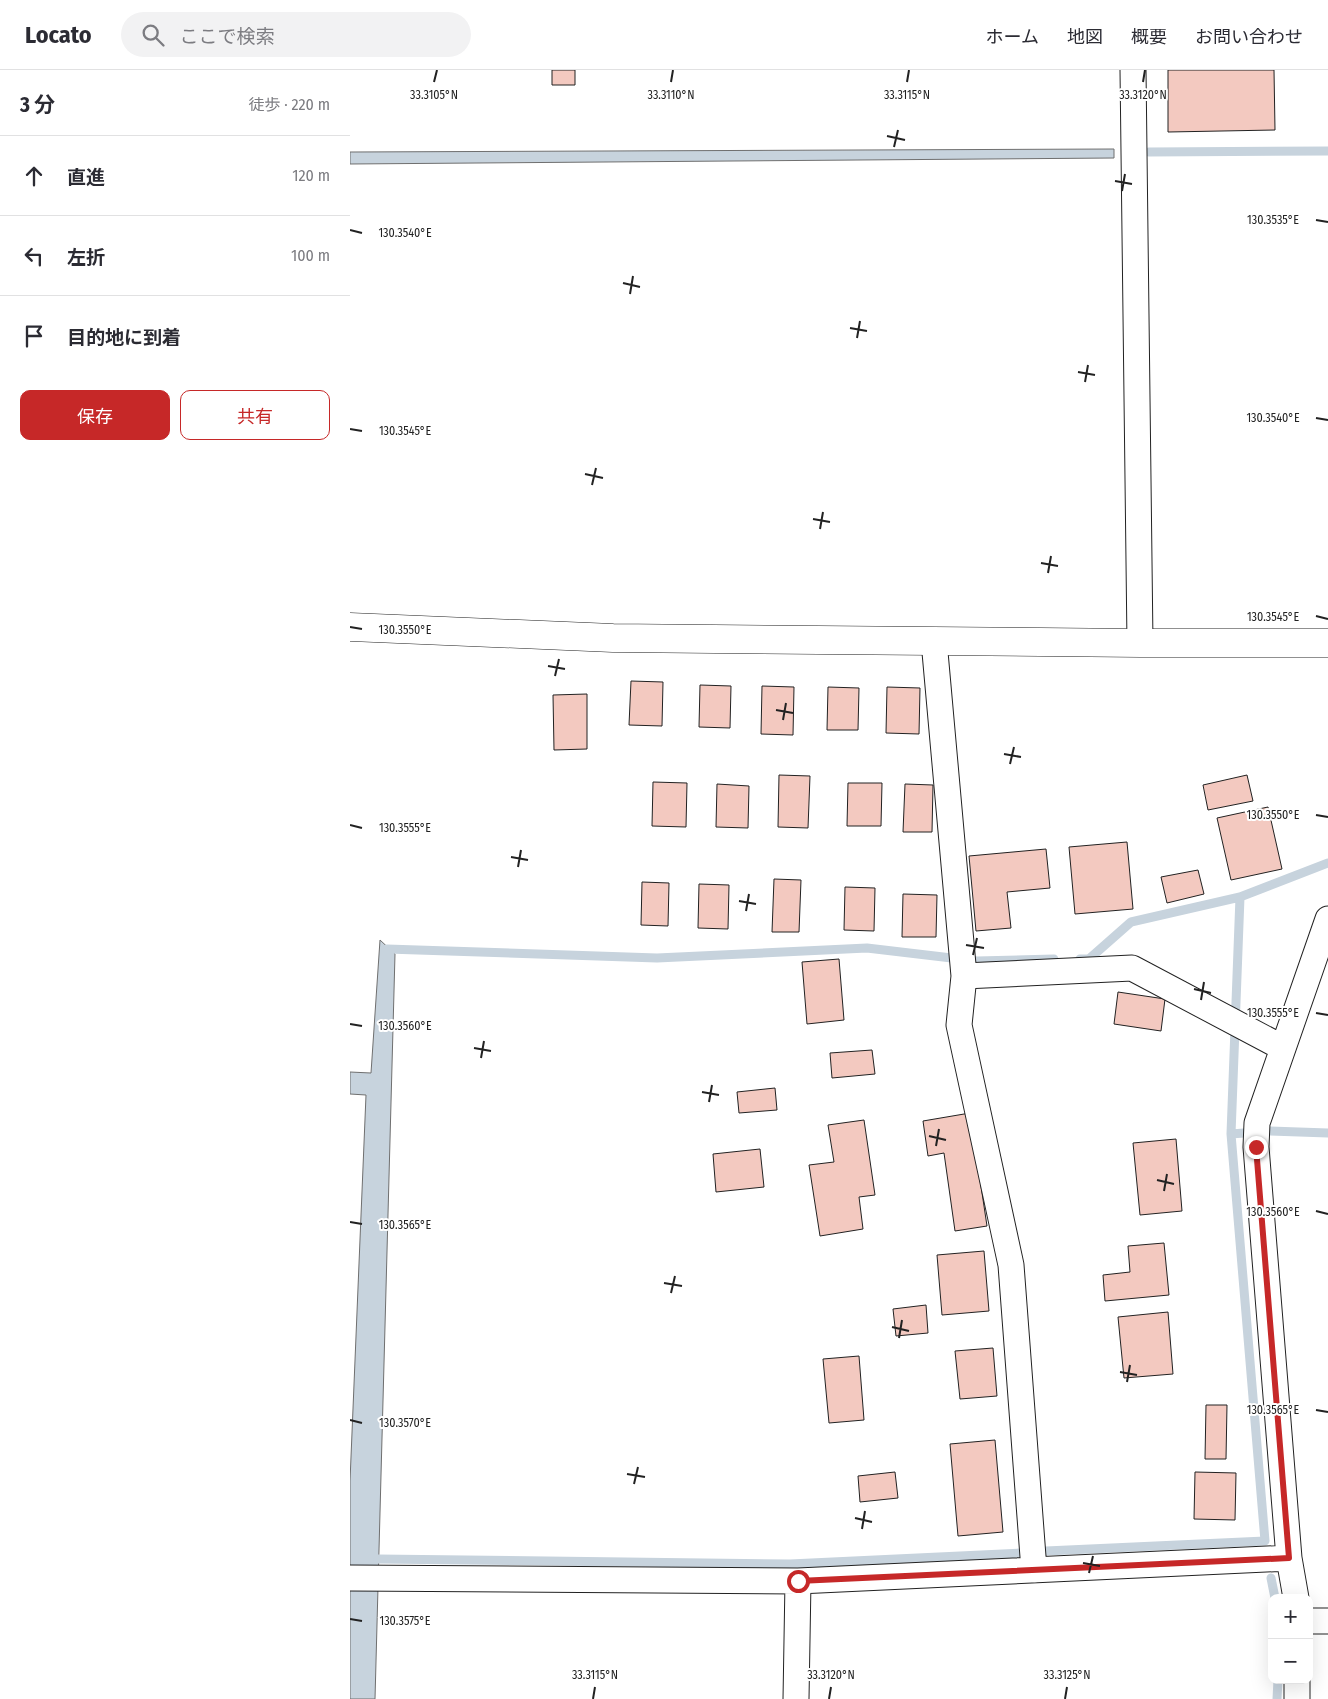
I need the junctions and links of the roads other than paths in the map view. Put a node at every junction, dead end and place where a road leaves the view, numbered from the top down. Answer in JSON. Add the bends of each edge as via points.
{"nodes":[{"id":1,"x":1133,"y":70,"type":"edge"},
{"id":2,"x":350,"y":627,"type":"edge"},
{"id":3,"x":934,"y":641,"type":"junction"},
{"id":4,"x":1328,"y":642,"type":"edge"},
{"id":5,"x":1140,"y":643,"type":"junction"},
{"id":6,"x":1328,"y":919,"type":"edge"},
{"id":7,"x":964,"y":976,"type":"junction"},
{"id":8,"x":1283,"y":1048,"type":"junction"},
{"id":9,"x":1289,"y":1558,"type":"junction"},
{"id":10,"x":1034,"y":1570,"type":"junction"},
{"id":11,"x":350,"y":1578,"type":"edge"},
{"id":12,"x":798,"y":1581,"type":"junction"},
{"id":13,"x":1295,"y":1594,"type":"edge"},
{"id":14,"x":1313,"y":1621,"type":"edge"},
{"id":15,"x":1328,"y":1621,"type":"edge"},
{"id":16,"x":1297,"y":1684,"type":"edge"},
{"id":17,"x":796,"y":1699,"type":"edge"},
{"id":18,"x":1297,"y":1699,"type":"edge"}],
"edges":[{"from":1,"to":5,"type":"street"},
{"from":2,"to":3,"type":"street","via":[[613,638]]},
{"from":3,"to":5,"type":"street"},
{"from":3,"to":7,"type":"street"},
{"from":4,"to":5,"type":"street"},
{"from":6,"to":8,"type":"street"},
{"from":7,"to":8,"type":"street","via":[[1132,968]]},
{"from":7,"to":10,"type":"street","via":[[959,1025],[1011,1265]]},
{"from":8,"to":9,"type":"street","via":[[1257,1123],[1256,1147]]},
{"from":9,"to":10,"type":"street"},
{"from":9,"to":13,"type":"street"},
{"from":10,"to":12,"type":"street"},
{"from":11,"to":12,"type":"street"},
{"from":12,"to":17,"type":"street"},
{"from":14,"to":15,"type":"street"},
{"from":16,"to":18,"type":"street"}]}
